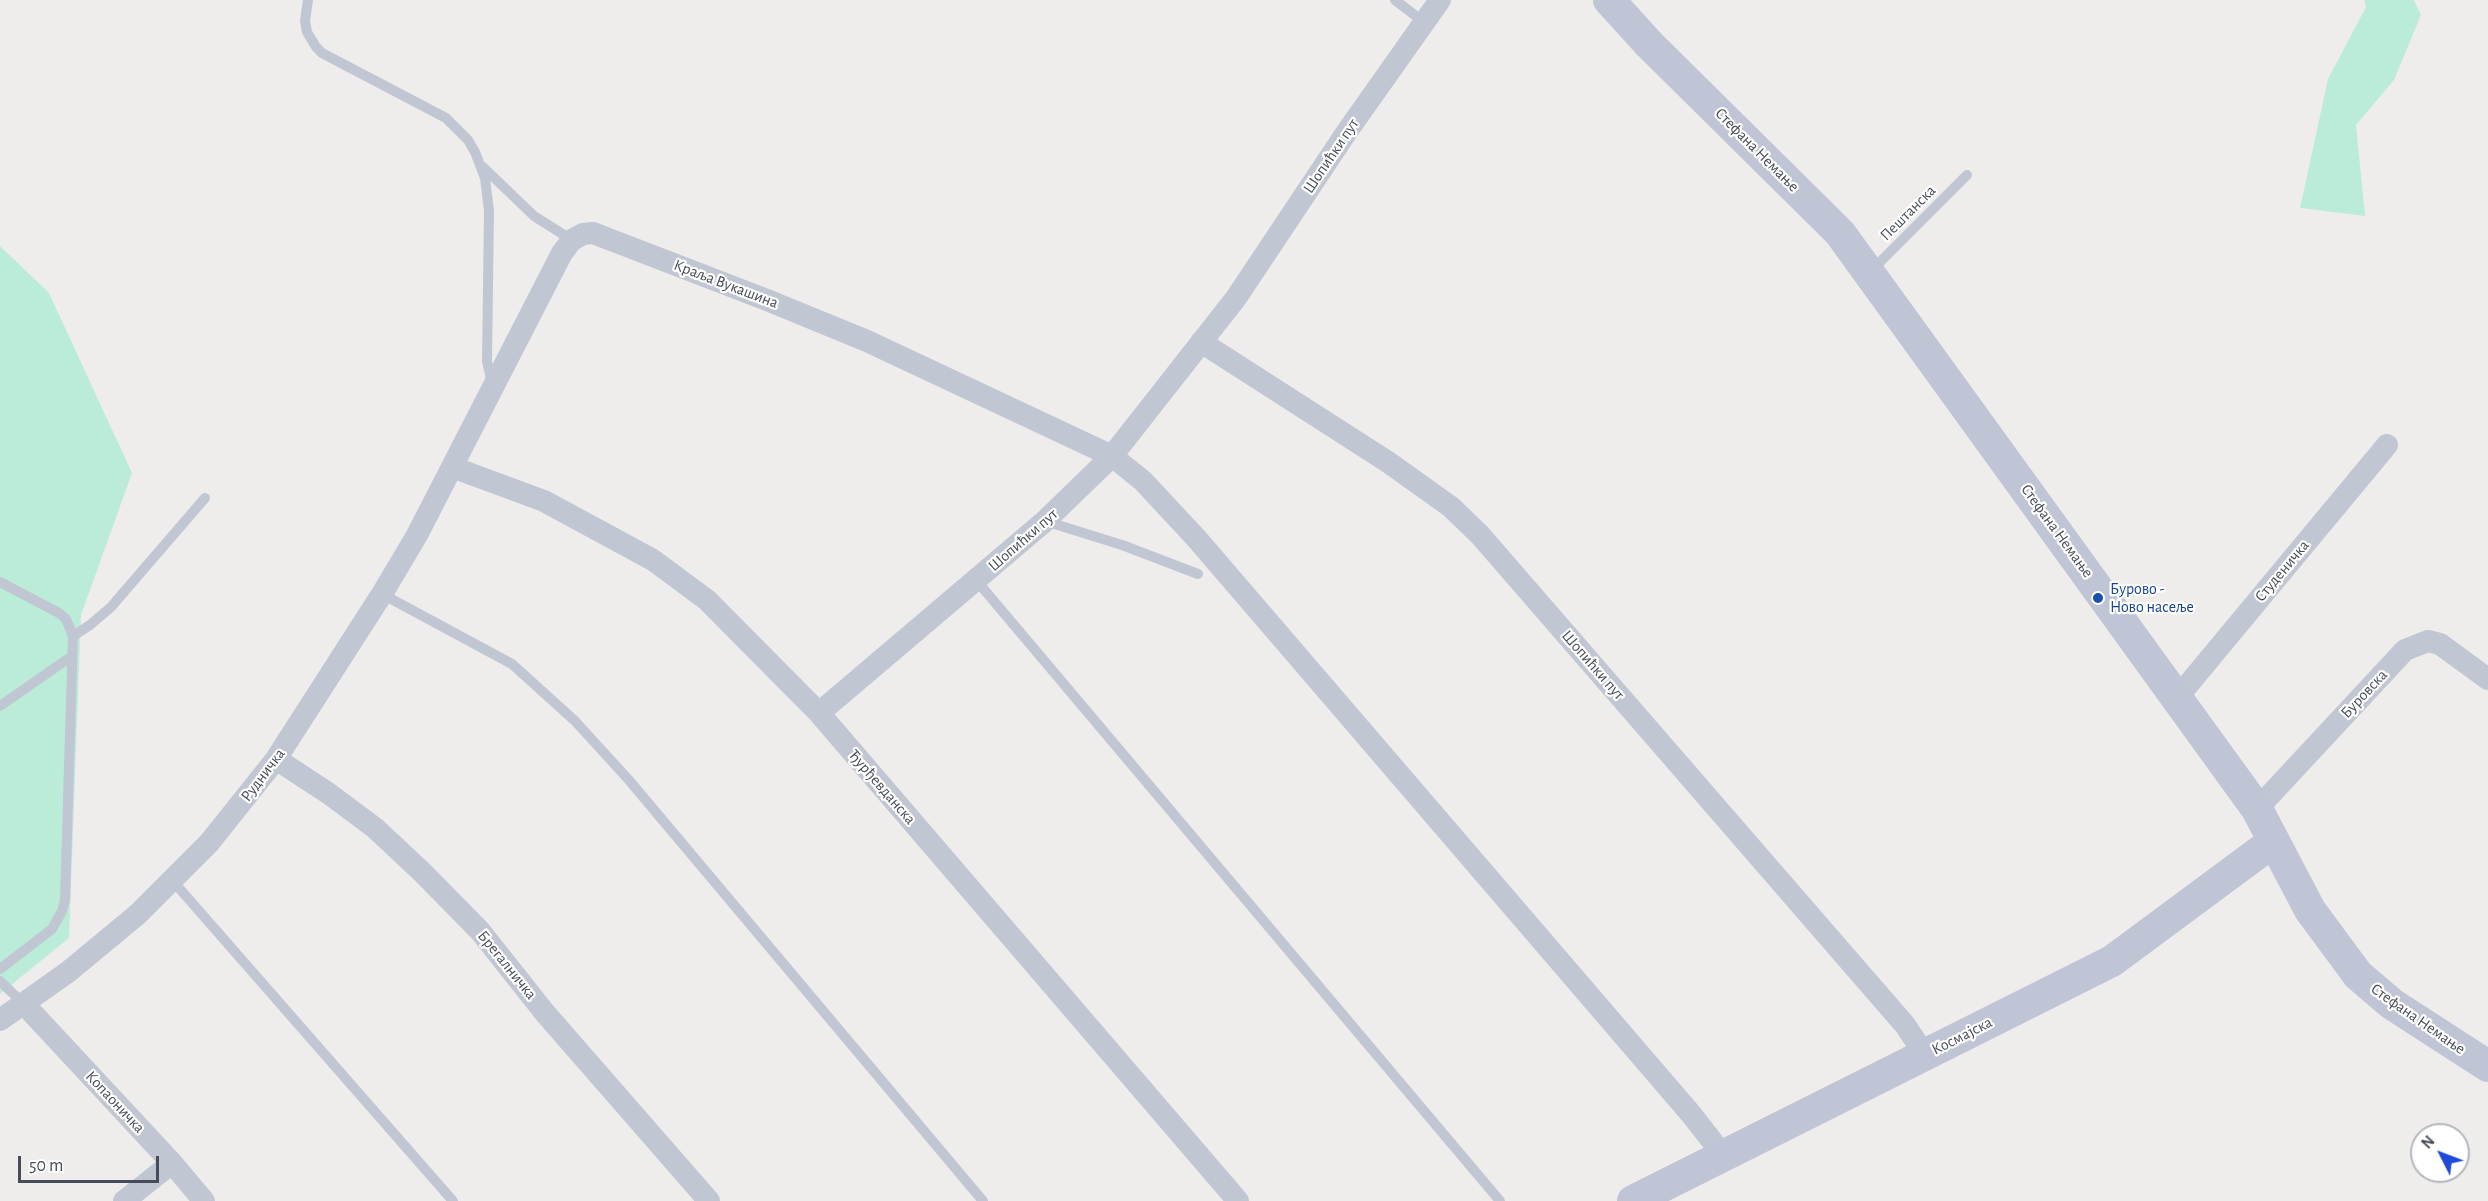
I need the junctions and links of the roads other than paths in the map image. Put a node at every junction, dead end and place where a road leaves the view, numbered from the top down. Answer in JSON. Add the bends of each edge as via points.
{"nodes":[{"id":1,"x":308,"y":0,"type":"edge"},
{"id":2,"x":1395,"y":0,"type":"edge"},
{"id":3,"x":1440,"y":0,"type":"edge"},
{"id":4,"x":1609,"y":0,"type":"edge"},
{"id":5,"x":1425,"y":23,"type":"junction"},
{"id":6,"x":481,"y":165,"type":"junction"},
{"id":7,"x":1967,"y":175,"type":"dead end"},
{"id":8,"x":572,"y":240,"type":"junction"},
{"id":9,"x":1870,"y":272,"type":"junction"},
{"id":10,"x":1202,"y":342,"type":"junction"},
{"id":11,"x":493,"y":388,"type":"junction"},
{"id":12,"x":2387,"y":445,"type":"dead end"},
{"id":13,"x":1112,"y":456,"type":"junction"},
{"id":14,"x":452,"y":467,"type":"junction"},
{"id":15,"x":205,"y":498,"type":"dead end"},
{"id":16,"x":1045,"y":521,"type":"junction"},
{"id":17,"x":1198,"y":574,"type":"dead end"},
{"id":18,"x":976,"y":580,"type":"junction"},
{"id":19,"x":0,"y":582,"type":"edge"},
{"id":20,"x":382,"y":594,"type":"junction"},
{"id":21,"x":73,"y":636,"type":"junction"},
{"id":22,"x":72,"y":656,"type":"junction"},
{"id":23,"x":2488,"y":679,"type":"edge"},
{"id":24,"x":2177,"y":698,"type":"junction"},
{"id":25,"x":0,"y":705,"type":"edge"},
{"id":26,"x":819,"y":713,"type":"junction"},
{"id":27,"x":276,"y":759,"type":"junction"},
{"id":28,"x":2257,"y":809,"type":"junction"},
{"id":29,"x":2274,"y":841,"type":"junction"},
{"id":30,"x":172,"y":880,"type":"junction"},
{"id":31,"x":0,"y":969,"type":"edge"},
{"id":32,"x":0,"y":981,"type":"edge"},
{"id":33,"x":24,"y":1004,"type":"junction"},
{"id":34,"x":0,"y":1020,"type":"edge"},
{"id":35,"x":1925,"y":1055,"type":"junction"},
{"id":36,"x":2488,"y":1066,"type":"edge"},
{"id":37,"x":1724,"y":1155,"type":"junction"},
{"id":38,"x":172,"y":1163,"type":"junction"},
{"id":39,"x":124,"y":1201,"type":"edge"},
{"id":40,"x":204,"y":1201,"type":"edge"},
{"id":41,"x":453,"y":1201,"type":"edge"},
{"id":42,"x":709,"y":1201,"type":"edge"},
{"id":43,"x":983,"y":1201,"type":"edge"},
{"id":44,"x":1238,"y":1201,"type":"edge"},
{"id":45,"x":1500,"y":1201,"type":"edge"},
{"id":46,"x":1633,"y":1201,"type":"edge"}],
"edges":[{"from":1,"to":6,"type":"lane","via":[[307,32],[322,53],[446,118],[468,140]]},
{"from":2,"to":5,"type":"lane"},
{"from":3,"to":5,"type":"street","name":"Шопићки пут"},
{"from":4,"to":9,"type":"street","name":"Стефана Немање","via":[[1840,233]]},
{"from":5,"to":10,"type":"street","name":"Шопићки пут"},
{"from":6,"to":8,"type":"lane","via":[[534,216]]},
{"from":6,"to":11,"type":"lane","via":[[489,211],[487,361]]},
{"from":7,"to":9,"type":"lane","name":"Пештанска"},
{"from":8,"to":11,"type":"street"},
{"from":8,"to":13,"type":"street","name":"Краља Вукашина","via":[[593,233],[767,300],[867,341]]},
{"from":9,"to":24,"type":"street","name":"Стефана Немање"},
{"from":10,"to":13,"type":"street","name":"Шопићки пут"},
{"from":10,"to":35,"type":"street","name":"Шопићки пут","via":[[1388,462],[1451,507],[1480,535],[1905,1025]]},
{"from":11,"to":14,"type":"street"},
{"from":12,"to":24,"type":"street","name":"Студеничка"},
{"from":13,"to":16,"type":"street","name":"Шопићки пут"},
{"from":13,"to":37,"type":"street","name":"Краља Вукашина","via":[[1143,481],[1197,539]]},
{"from":14,"to":20,"type":"street","name":"Рудничка"},
{"from":14,"to":26,"type":"street","name":"Ђурђевданска","via":[[544,501],[653,560],[706,600]]},
{"from":15,"to":21,"type":"lane","via":[[111,607]]},
{"from":16,"to":17,"type":"lane"},
{"from":16,"to":18,"type":"street","name":"Шопићки пут"},
{"from":18,"to":26,"type":"street","name":"Шопићки пут"},
{"from":18,"to":45,"type":"lane"},
{"from":19,"to":21,"type":"lane","via":[[59,613]]},
{"from":20,"to":27,"type":"street","name":"Рудничка"},
{"from":20,"to":43,"type":"lane","via":[[512,664],[575,721]]},
{"from":21,"to":22,"type":"lane"},
{"from":22,"to":25,"type":"lane"},
{"from":22,"to":31,"type":"lane","via":[[65,900],[52,929]]},
{"from":23,"to":28,"type":"street","name":"Буровска","via":[[2440,644],[2428,641],[2406,650]]},
{"from":24,"to":28,"type":"street","name":"Стефана Немање"},
{"from":26,"to":44,"type":"street","name":"Ђурђевданска"},
{"from":27,"to":30,"type":"street","name":"Рудничка","via":[[209,843]]},
{"from":27,"to":42,"type":"street","name":"Брегалничка","via":[[375,828],[480,931],[545,1013]]},
{"from":28,"to":29,"type":"street","name":"Стефана Немање"},
{"from":29,"to":35,"type":"street","name":"Космајска","via":[[2112,961]]},
{"from":29,"to":36,"type":"street","name":"Стефана Немање","via":[[2310,910],[2358,975],[2392,1004]]},
{"from":30,"to":33,"type":"street","name":"Рудничка","via":[[138,914]]},
{"from":30,"to":41,"type":"lane"},
{"from":32,"to":33,"type":"lane"},
{"from":33,"to":34,"type":"street","name":"Рудничка"},
{"from":33,"to":38,"type":"street","name":"Копаоничка"},
{"from":35,"to":37,"type":"street","name":"Космајска"},
{"from":37,"to":46,"type":"street","name":"Космајска"},
{"from":38,"to":39,"type":"street"},
{"from":38,"to":40,"type":"street","name":"Копаоничка"}]}
